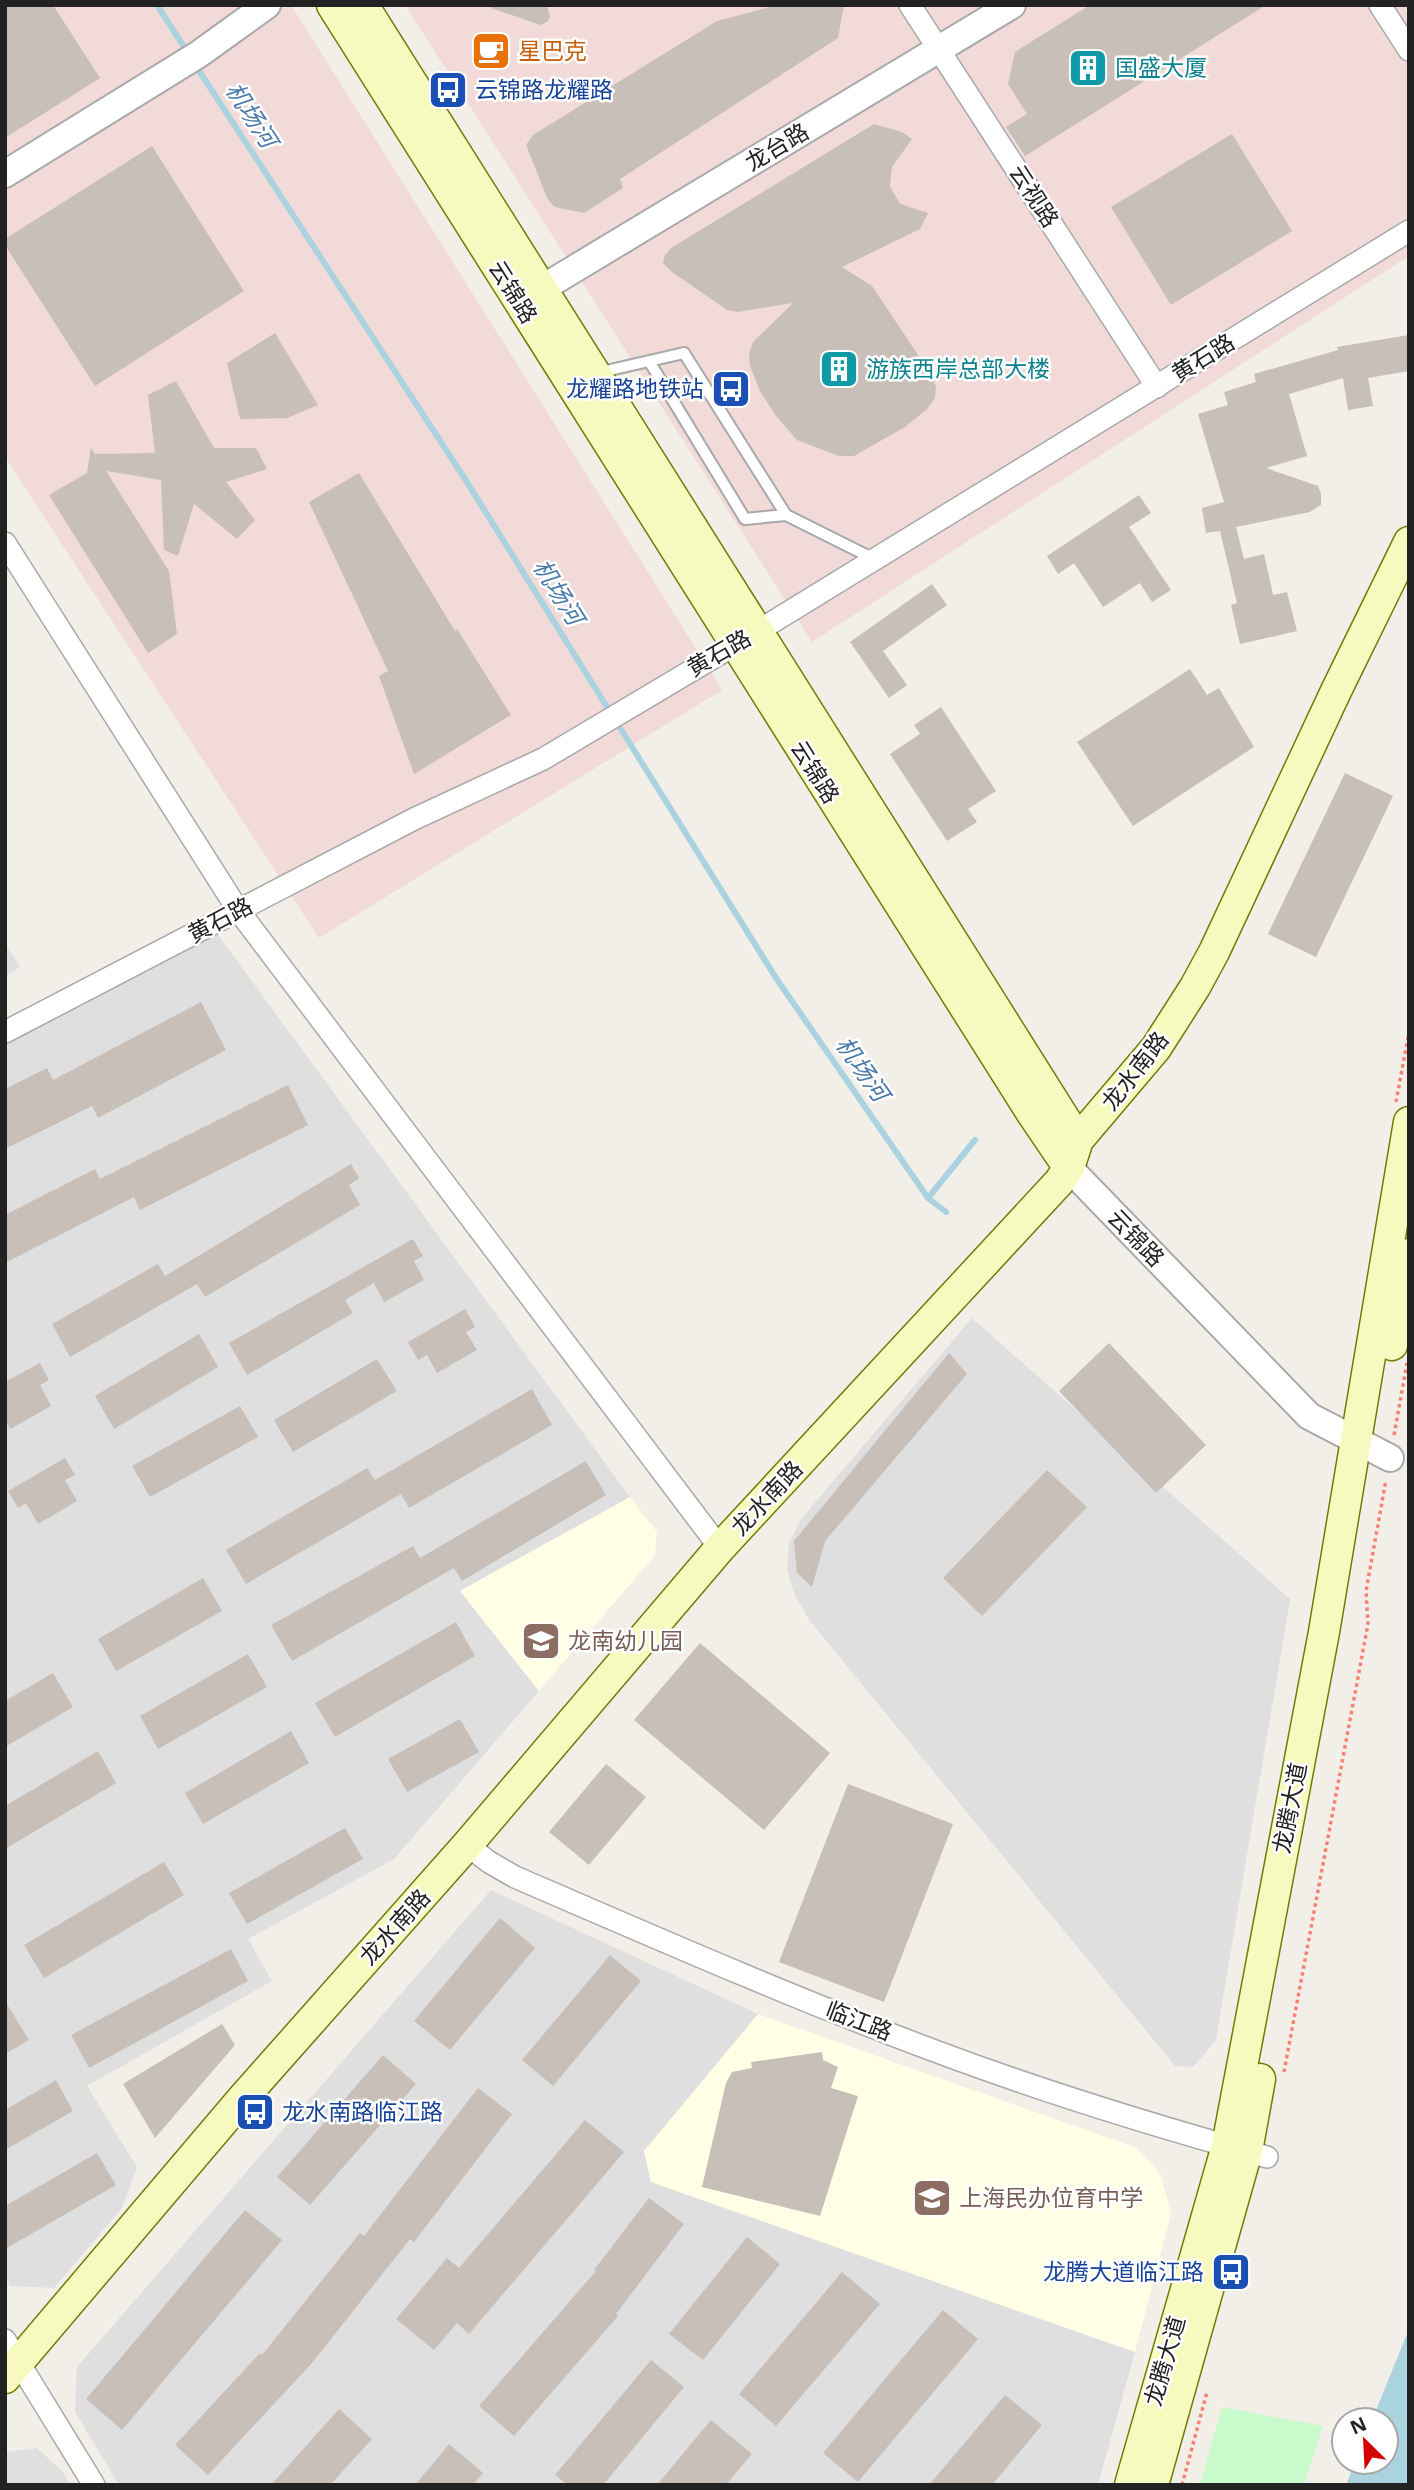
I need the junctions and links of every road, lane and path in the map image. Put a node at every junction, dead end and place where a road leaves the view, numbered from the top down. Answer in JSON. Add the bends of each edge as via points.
{"nodes":[{"id":1,"x":267,"y":5,"type":"edge"},
{"id":2,"x":332,"y":5,"type":"edge"},
{"id":3,"x":363,"y":5,"type":"edge"},
{"id":4,"x":910,"y":5,"type":"edge"},
{"id":5,"x":1012,"y":5,"type":"edge"},
{"id":6,"x":1380,"y":5,"type":"edge"},
{"id":7,"x":939,"y":49,"type":"junction"},
{"id":8,"x":1409,"y":50,"type":"edge"},
{"id":9,"x":5,"y":174,"type":"edge"},
{"id":10,"x":1409,"y":231,"type":"edge"},
{"id":11,"x":541,"y":289,"type":"junction"},
{"id":12,"x":649,"y":361,"type":"junction"},
{"id":13,"x":597,"y":373,"type":"junction"},
{"id":14,"x":1157,"y":387,"type":"junction"},
{"id":15,"x":786,"y":515,"type":"junction"},
{"id":16,"x":1409,"y":542,"type":"edge"},
{"id":17,"x":5,"y":543,"type":"edge"},
{"id":18,"x":874,"y":558,"type":"junction"},
{"id":19,"x":746,"y":637,"type":"junction"},
{"id":20,"x":238,"y":911,"type":"junction"},
{"id":21,"x":5,"y":1032,"type":"edge"},
{"id":22,"x":1409,"y":1122,"type":"edge"},
{"id":23,"x":1074,"y":1154,"type":"junction"},
{"id":24,"x":1409,"y":1254,"type":"edge"},
{"id":25,"x":1409,"y":1352,"type":"edge"},
{"id":26,"x":1373,"y":1449,"type":"junction"},
{"id":27,"x":720,"y":1548,"type":"junction"},
{"id":28,"x":467,"y":1845,"type":"junction"},
{"id":29,"x":1283,"y":2075,"type":"dead end"},
{"id":30,"x":1247,"y":2151,"type":"junction"},
{"id":31,"x":10,"y":2360,"type":"edge"},
{"id":32,"x":1210,"y":2383,"type":"dead end"},
{"id":33,"x":94,"y":2485,"type":"edge"},
{"id":34,"x":1130,"y":2485,"type":"edge"},
{"id":35,"x":1153,"y":2485,"type":"edge"},
{"id":36,"x":1182,"y":2485,"type":"edge"}],
"edges":[{"from":1,"to":9,"type":"street","via":[[191,59]]},
{"from":2,"to":19,"type":"main road","name":"云锦路"},
{"from":3,"to":11,"type":"main road","name":"云锦路"},
{"from":4,"to":7,"type":"street","name":"云视路"},
{"from":5,"to":7,"type":"street","name":"龙台路"},
{"from":6,"to":8,"type":"street"},
{"from":7,"to":11,"type":"street","name":"龙台路"},
{"from":7,"to":14,"type":"street","name":"云视路"},
{"from":10,"to":14,"type":"street","name":"黄石路"},
{"from":11,"to":13,"type":"main road","name":"云锦路"},
{"from":12,"to":13,"type":"lane"},
{"from":12,"to":15,"type":"lane","via":[[745,519]]},
{"from":12,"to":15,"type":"lane","via":[[684,353]]},
{"from":13,"to":19,"type":"main road","name":"云锦路"},
{"from":14,"to":18,"type":"street","name":"黄石路"},
{"from":15,"to":18,"type":"lane"},
{"from":16,"to":23,"type":"main road","name":"龙水南路","via":[[1195,987],[1156,1048]]},
{"from":17,"to":20,"type":"street"},
{"from":18,"to":19,"type":"street","name":"黄石路"},
{"from":19,"to":20,"type":"street","name":"黄石路","via":[[542,759],[414,819]]},
{"from":19,"to":23,"type":"main road","name":"云锦路"},
{"from":20,"to":21,"type":"street","name":"黄石路"},
{"from":20,"to":27,"type":"street"},
{"from":22,"to":26,"type":"main road","name":"龙腾大道"},
{"from":23,"to":26,"type":"street","name":"云锦路","via":[[1309,1416]]},
{"from":23,"to":27,"type":"main road","name":"龙水南路","via":[[1059,1182]]},
{"from":24,"to":26,"type":"main road","name":"龙腾大道"},
{"from":25,"to":26,"type":"path","name":"龙腾大道"},
{"from":26,"to":29,"type":"path","name":"龙腾大道","via":[[1368,1624]]},
{"from":26,"to":30,"type":"main road","name":"龙腾大道","via":[[1321,1646]]},
{"from":27,"to":28,"type":"main road","name":"龙水南路"},
{"from":28,"to":30,"type":"street","name":"临江路","via":[[515,1877],[765,1984],[936,2051],[1122,2116]]},
{"from":28,"to":31,"type":"main road","name":"龙水南路"},
{"from":30,"to":34,"type":"main road","name":"龙腾大道"},
{"from":30,"to":35,"type":"main road","name":"龙腾大道"},
{"from":31,"to":33,"type":"street"},
{"from":32,"to":36,"type":"path"}]}
